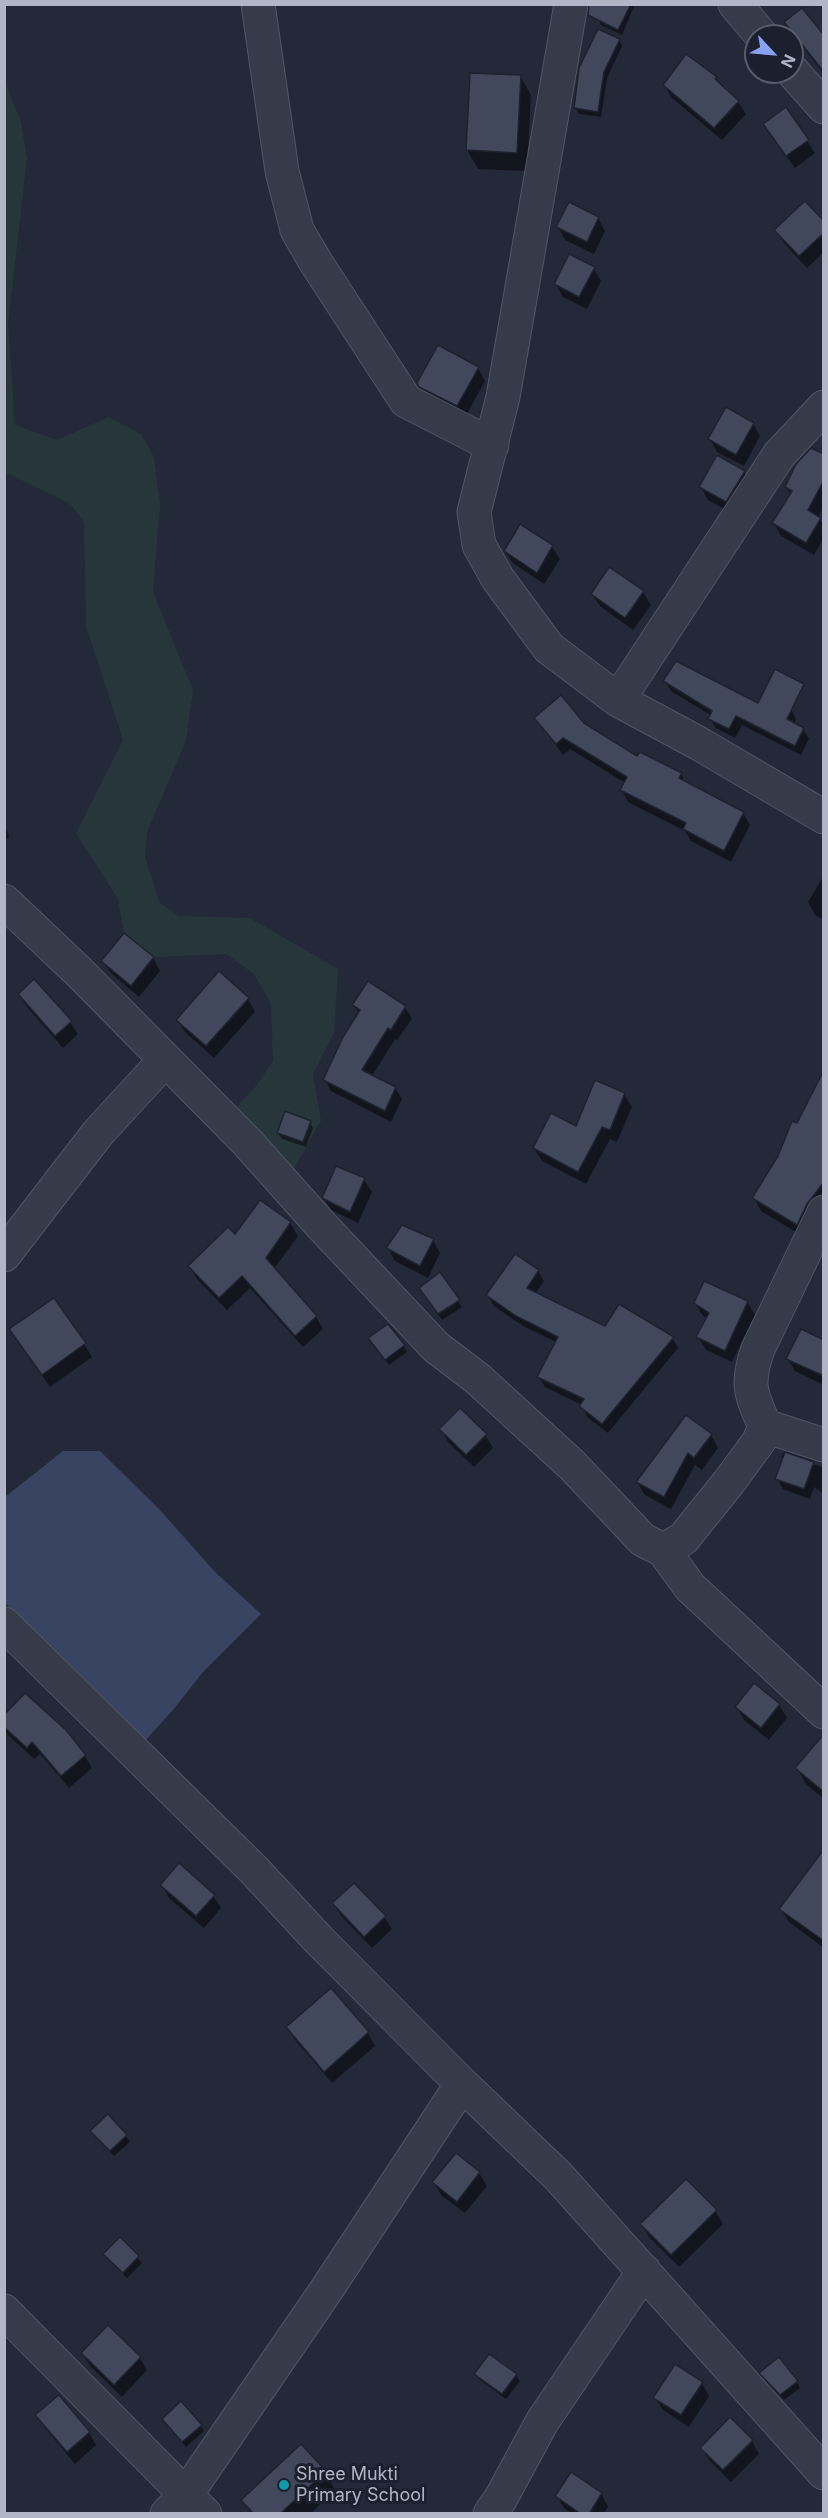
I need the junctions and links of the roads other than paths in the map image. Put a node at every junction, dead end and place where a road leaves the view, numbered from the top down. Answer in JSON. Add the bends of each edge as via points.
{"nodes":[{"id":1,"x":258,"y":4,"type":"edge"},
{"id":2,"x":571,"y":4,"type":"edge"},
{"id":3,"x":735,"y":4,"type":"edge"},
{"id":4,"x":752,"y":24,"type":"edge"},
{"id":5,"x":804,"y":84,"type":"edge"},
{"id":6,"x":824,"y":107,"type":"edge"},
{"id":7,"x":824,"y":407,"type":"edge"},
{"id":8,"x":492,"y":445,"type":"junction"},
{"id":9,"x":618,"y":700,"type":"junction"},
{"id":10,"x":824,"y":817,"type":"edge"},
{"id":11,"x":4,"y":901,"type":"edge"},
{"id":12,"x":165,"y":1060,"type":"junction"},
{"id":13,"x":824,"y":1212,"type":"edge"},
{"id":14,"x":4,"y":1255,"type":"edge"},
{"id":15,"x":765,"y":1426,"type":"junction"},
{"id":16,"x":824,"y":1445,"type":"edge"},
{"id":17,"x":663,"y":1550,"type":"junction"},
{"id":18,"x":4,"y":1624,"type":"edge"},
{"id":19,"x":824,"y":1712,"type":"edge"},
{"id":20,"x":462,"y":2084,"type":"junction"},
{"id":21,"x":644,"y":2271,"type":"junction"},
{"id":22,"x":4,"y":2311,"type":"edge"},
{"id":23,"x":824,"y":2473,"type":"edge"},
{"id":24,"x":186,"y":2507,"type":"edge"},
{"id":25,"x":490,"y":2514,"type":"edge"}],
"edges":[{"from":1,"to":8,"type":"street","via":[[282,171],[297,230],[406,401]]},
{"from":2,"to":8,"type":"street"},
{"from":3,"to":4,"type":"street"},
{"from":5,"to":6,"type":"street"},
{"from":7,"to":9,"type":"street","via":[[779,455]]},
{"from":8,"to":9,"type":"street","via":[[474,512],[479,545],[498,579],[549,648]]},
{"from":9,"to":10,"type":"street"},
{"from":11,"to":12,"type":"street"},
{"from":12,"to":14,"type":"street","via":[[98,1133]]},
{"from":12,"to":17,"type":"street","via":[[247,1142],[436,1347],[478,1379],[572,1465],[643,1540]]},
{"from":13,"to":15,"type":"street","via":[[750,1372],[751,1394]]},
{"from":15,"to":16,"type":"street"},
{"from":15,"to":17,"type":"street","via":[[753,1449],[690,1531]]},
{"from":17,"to":19,"type":"street","via":[[690,1587]]},
{"from":18,"to":20,"type":"street","via":[[254,1870]]},
{"from":20,"to":21,"type":"street","via":[[558,2176]]},
{"from":20,"to":24,"type":"street"},
{"from":21,"to":23,"type":"street"},
{"from":21,"to":25,"type":"street","via":[[542,2422]]},
{"from":22,"to":24,"type":"street"}]}
